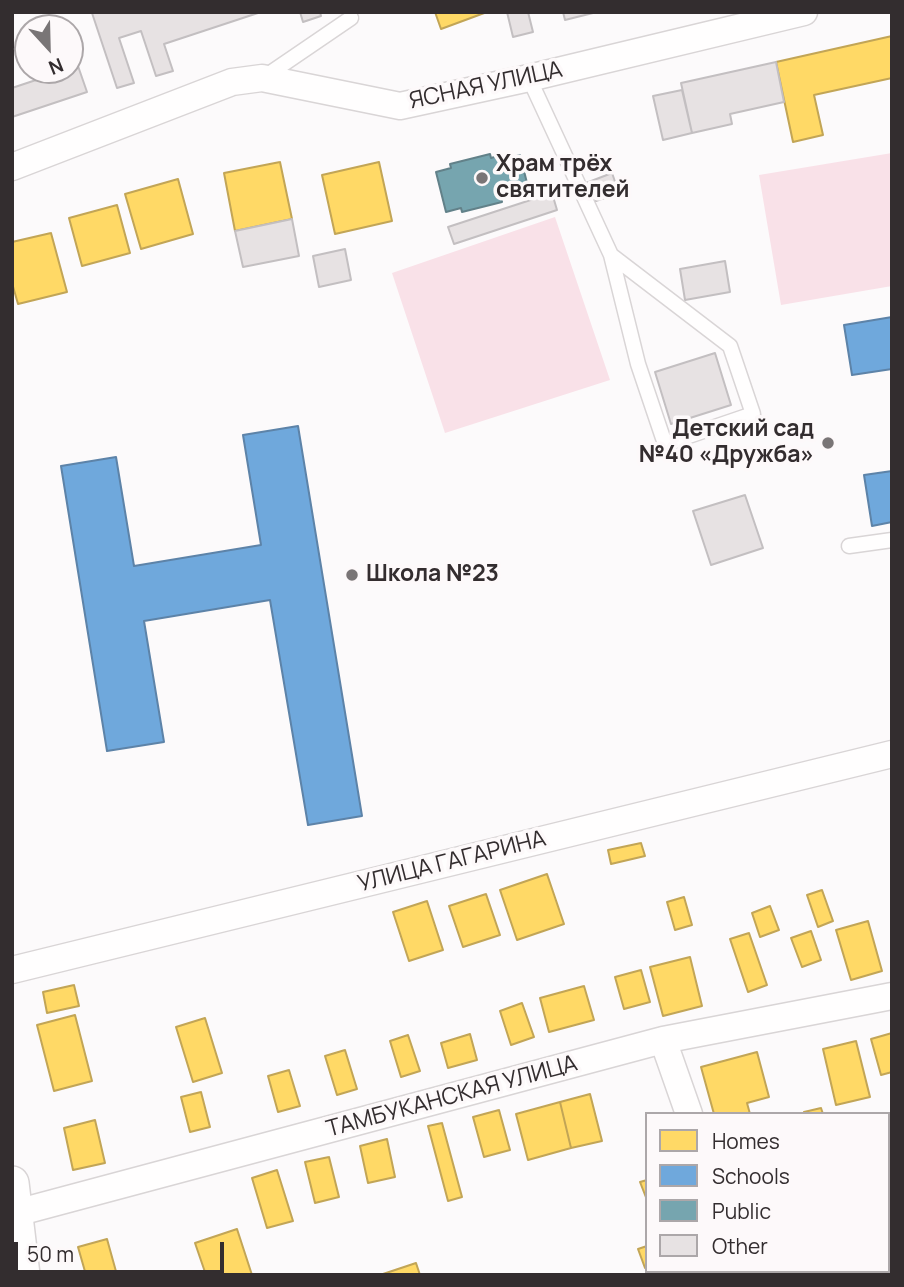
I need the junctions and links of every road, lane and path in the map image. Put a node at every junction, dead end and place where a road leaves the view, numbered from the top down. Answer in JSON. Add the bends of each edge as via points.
{"nodes":[{"id":1,"x":804,"y":12,"type":"edge"},
{"id":2,"x":351,"y":18,"type":"dead end"},
{"id":3,"x":262,"y":78,"type":"junction"},
{"id":4,"x":529,"y":78,"type":"junction"},
{"id":5,"x":12,"y":167,"type":"edge"},
{"id":6,"x":611,"y":255,"type":"junction"},
{"id":7,"x":892,"y":540,"type":"edge"},
{"id":8,"x":849,"y":546,"type":"dead end"},
{"id":9,"x":892,"y":754,"type":"edge"},
{"id":10,"x":12,"y":970,"type":"edge"},
{"id":11,"x":892,"y":996,"type":"edge"},
{"id":12,"x":663,"y":1040,"type":"junction"},
{"id":13,"x":688,"y":1112,"type":"edge"},
{"id":14,"x":14,"y":1198,"type":"edge"},
{"id":15,"x":23,"y":1275,"type":"edge"}],
"edges":[{"from":1,"to":4,"type":"street","name":"ЯСНАЯ УЛИЦА"},
{"from":2,"to":3,"type":"lane"},
{"from":3,"to":4,"type":"street","name":"ЯСНАЯ УЛИЦА","via":[[400,106]]},
{"from":3,"to":5,"type":"street","name":"ЯСНАЯ УЛИЦА","via":[[232,82]]},
{"from":4,"to":6,"type":"lane"},
{"from":6,"to":6,"type":"lane","via":[[730,346],[753,414],[665,444],[638,364]]},
{"from":7,"to":8,"type":"lane"},
{"from":9,"to":10,"type":"street","name":"УЛИЦА ГАГАРИНА"},
{"from":11,"to":12,"type":"street","name":"ТАМБУКАНСКАЯ УЛИЦА"},
{"from":12,"to":13,"type":"street"},
{"from":12,"to":14,"type":"street","name":"ТАМБУКАНСКАЯ УЛИЦА"},
{"from":14,"to":15,"type":"street"}]}
